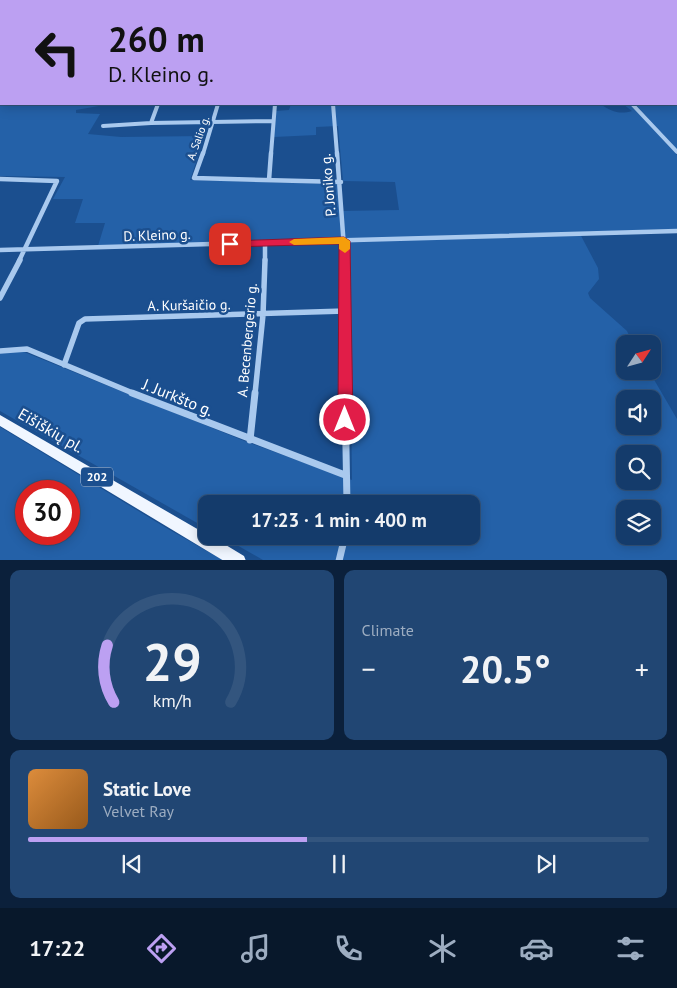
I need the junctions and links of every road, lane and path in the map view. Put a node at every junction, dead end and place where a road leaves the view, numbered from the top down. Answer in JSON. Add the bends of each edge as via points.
{"nodes":[{"id":1,"x":158,"y":105,"type":"edge"},
{"id":2,"x":218,"y":105,"type":"edge"},
{"id":3,"x":275,"y":105,"type":"edge"},
{"id":4,"x":333,"y":105,"type":"edge"},
{"id":5,"x":633,"y":105,"type":"edge"},
{"id":6,"x":273,"y":121,"type":"junction"},
{"id":7,"x":214,"y":122,"type":"junction"},
{"id":8,"x":151,"y":123,"type":"junction"},
{"id":9,"x":103,"y":126,"type":"dead end"},
{"id":10,"x":677,"y":152,"type":"edge"},
{"id":11,"x":0,"y":179,"type":"edge"},
{"id":12,"x":269,"y":180,"type":"junction"},
{"id":13,"x":340,"y":182,"type":"junction"},
{"id":14,"x":677,"y":231,"type":"edge"},
{"id":15,"x":344,"y":241,"type":"junction"},
{"id":16,"x":266,"y":243,"type":"junction"},
{"id":17,"x":0,"y":250,"type":"edge"},
{"id":18,"x":25,"y":250,"type":"junction"},
{"id":19,"x":0,"y":298,"type":"edge"},
{"id":20,"x":345,"y":311,"type":"junction"},
{"id":21,"x":263,"y":315,"type":"junction"},
{"id":22,"x":0,"y":351,"type":"edge"},
{"id":23,"x":64,"y":365,"type":"junction"},
{"id":24,"x":0,"y":420,"type":"edge"},
{"id":25,"x":250,"y":440,"type":"junction"},
{"id":26,"x":345,"y":475,"type":"junction"},
{"id":27,"x":346,"y":495,"type":"edge"},
{"id":28,"x":343,"y":545,"type":"edge"},
{"id":29,"x":239,"y":560,"type":"edge"},
{"id":30,"x":340,"y":560,"type":"edge"}],
"edges":[{"from":1,"to":8,"type":"street"},
{"from":2,"to":7,"type":"street","name":"A. Salio g."},
{"from":3,"to":6,"type":"street"},
{"from":4,"to":13,"type":"street","name":"P. Joniko g."},
{"from":5,"to":10,"type":"street"},
{"from":6,"to":7,"type":"street"},
{"from":6,"to":12,"type":"street"},
{"from":7,"to":8,"type":"street"},
{"from":7,"to":12,"type":"street","name":"A. Salio g.","via":[[194,178]]},
{"from":8,"to":9,"type":"street"},
{"from":11,"to":18,"type":"street","via":[[57,181]]},
{"from":12,"to":13,"type":"street"},
{"from":13,"to":15,"type":"street","name":"P. Joniko g."},
{"from":14,"to":15,"type":"street","name":"D. Kleino g."},
{"from":15,"to":16,"type":"street","name":"D. Kleino g."},
{"from":15,"to":20,"type":"street","name":"P. Joniko g."},
{"from":16,"to":18,"type":"street","name":"D. Kleino g."},
{"from":16,"to":21,"type":"street","name":"A. Becenbergerio g."},
{"from":17,"to":18,"type":"street","name":"D. Kleino g."},
{"from":18,"to":19,"type":"street"},
{"from":20,"to":21,"type":"street","name":"A. Kuršaičio g."},
{"from":20,"to":26,"type":"street","name":"P. Joniko g."},
{"from":21,"to":23,"type":"street","name":"A. Kuršaičio g.","via":[[85,319],[79,323]]},
{"from":21,"to":25,"type":"street","name":"A. Becenbergerio g."},
{"from":22,"to":23,"type":"street","name":"J. Jurkšto g.","via":[[27,349]]},
{"from":23,"to":25,"type":"street","name":"J. Jurkšto g."},
{"from":24,"to":29,"type":"main road","name":"Eišiškių pl.","number":"202"},
{"from":25,"to":26,"type":"street","name":"J. Jurkšto g."},
{"from":26,"to":27,"type":"street","name":"P. Joniko g."},
{"from":28,"to":30,"type":"street"}]}
